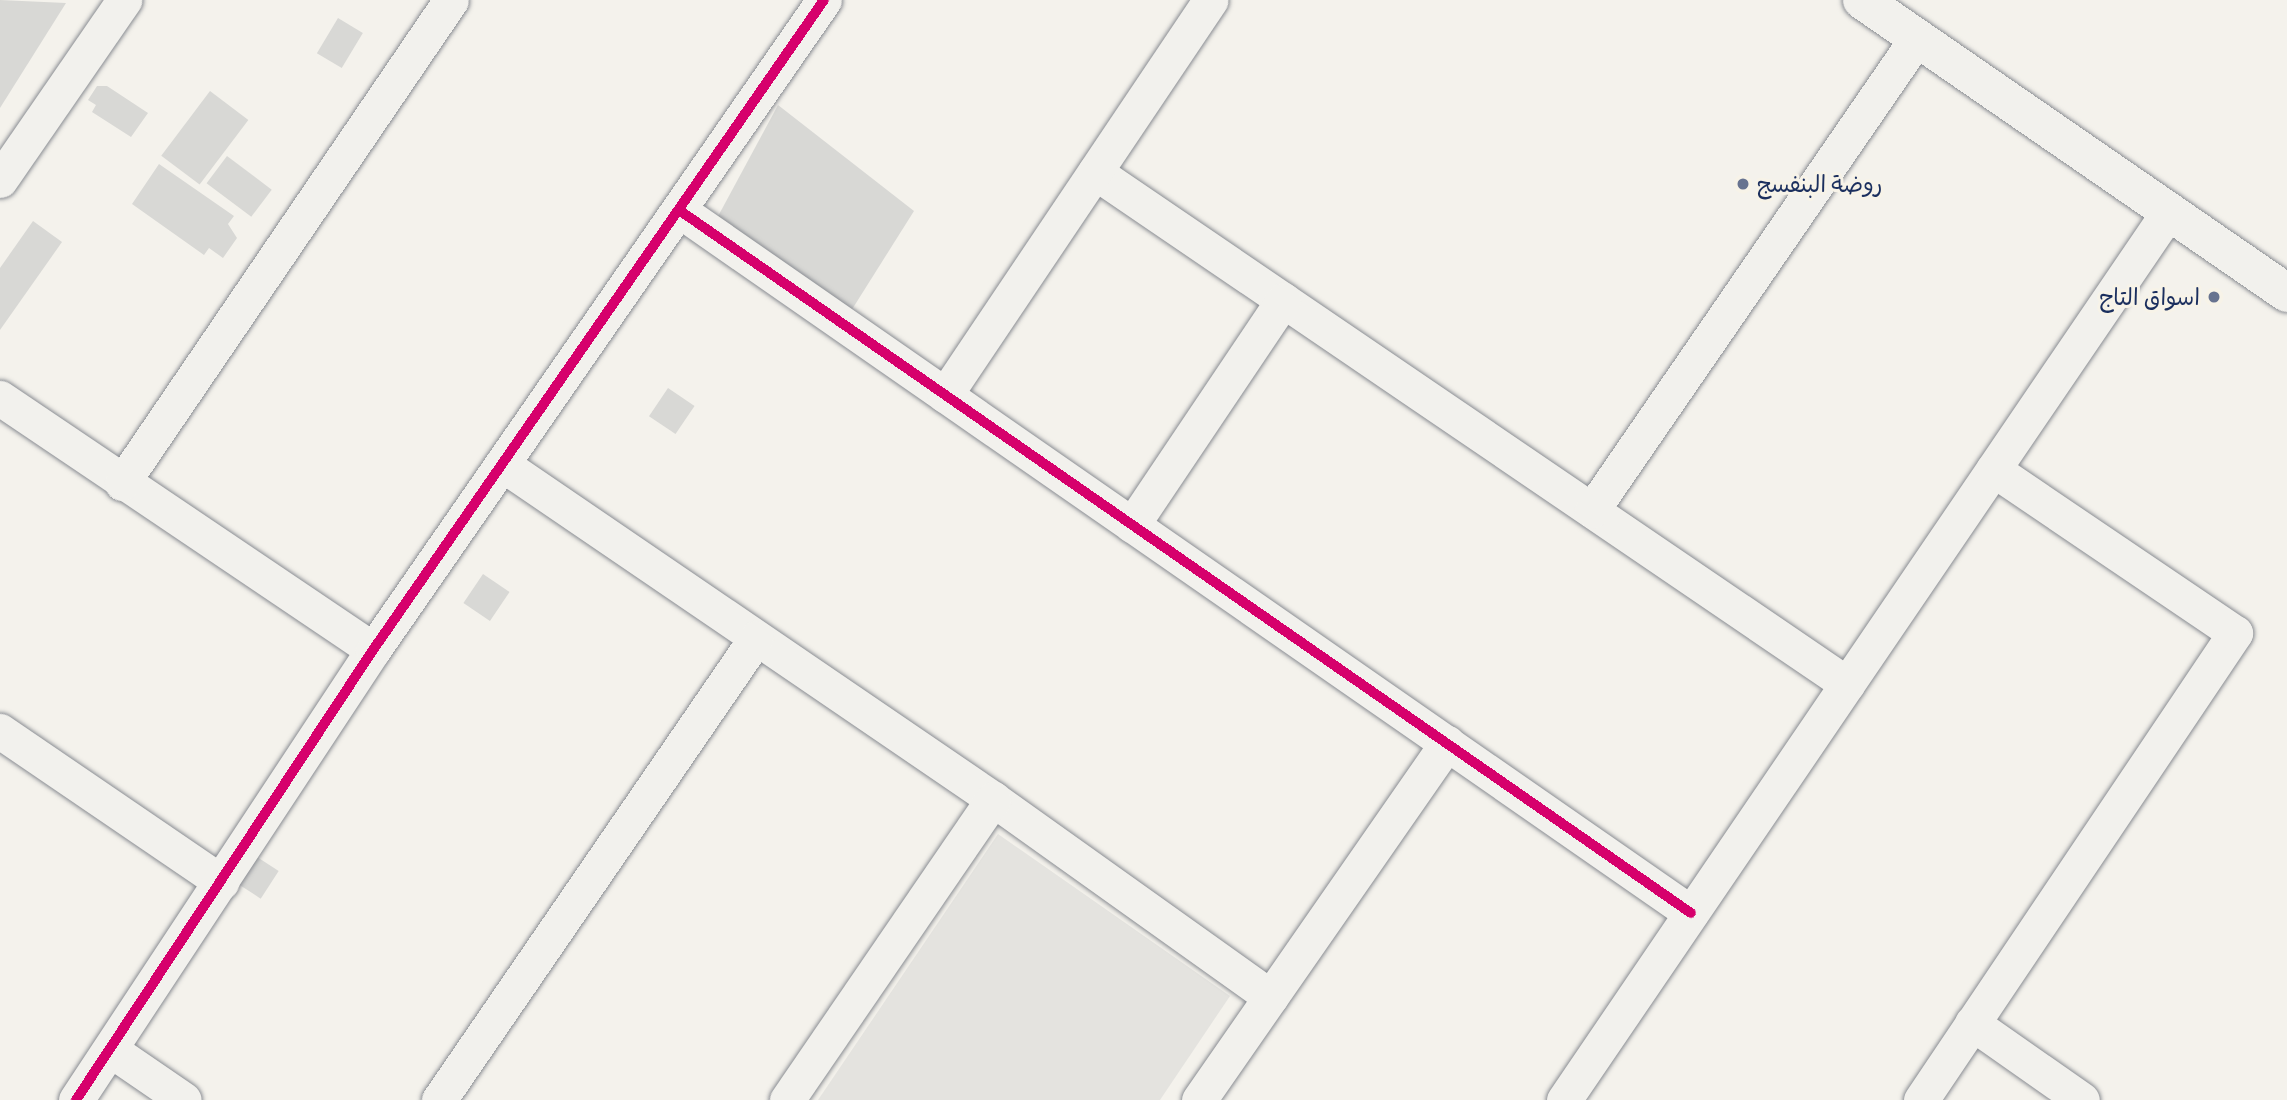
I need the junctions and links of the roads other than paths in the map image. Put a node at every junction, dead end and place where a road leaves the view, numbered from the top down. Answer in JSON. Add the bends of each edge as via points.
{"nodes":[{"id":1,"x":124,"y":0,"type":"edge"},
{"id":2,"x":451,"y":0,"type":"edge"},
{"id":3,"x":1210,"y":0,"type":"edge"},
{"id":4,"x":1862,"y":0,"type":"edge"},
{"id":5,"x":812,"y":5,"type":"edge"},
{"id":6,"x":1917,"y":38,"type":"junction"},
{"id":7,"x":1095,"y":172,"type":"junction"},
{"id":8,"x":0,"y":180,"type":"edge"},
{"id":9,"x":679,"y":210,"type":"junction"},
{"id":10,"x":2169,"y":211,"type":"junction"},
{"id":11,"x":2287,"y":293,"type":"edge"},
{"id":12,"x":1283,"y":300,"type":"junction"},
{"id":13,"x":945,"y":395,"type":"junction"},
{"id":14,"x":0,"y":398,"type":"edge"},
{"id":15,"x":502,"y":464,"type":"junction"},
{"id":16,"x":1993,"y":469,"type":"junction"},
{"id":17,"x":122,"y":483,"type":"junction"},
{"id":18,"x":1592,"y":510,"type":"junction"},
{"id":19,"x":1132,"y":524,"type":"junction"},
{"id":20,"x":756,"y":638,"type":"junction"},
{"id":21,"x":373,"y":650,"type":"junction"},
{"id":22,"x":1847,"y":684,"type":"junction"},
{"id":23,"x":0,"y":731,"type":"edge"},
{"id":24,"x":1447,"y":743,"type":"junction"},
{"id":25,"x":993,"y":799,"type":"junction"},
{"id":26,"x":221,"y":882,"type":"junction"},
{"id":27,"x":1691,"y":913,"type":"junction"},
{"id":28,"x":1271,"y":997,"type":"junction"},
{"id":29,"x":1972,"y":1023,"type":"junction"},
{"id":30,"x":111,"y":1050,"type":"junction"},
{"id":31,"x":76,"y":1100,"type":"edge"},
{"id":32,"x":184,"y":1100,"type":"edge"},
{"id":33,"x":439,"y":1100,"type":"edge"},
{"id":34,"x":787,"y":1100,"type":"edge"},
{"id":35,"x":1199,"y":1100,"type":"edge"},
{"id":36,"x":1564,"y":1100,"type":"edge"},
{"id":37,"x":1921,"y":1100,"type":"edge"},
{"id":38,"x":2082,"y":1100,"type":"edge"}],
"edges":[{"from":1,"to":8,"type":"street"},
{"from":2,"to":17,"type":"street"},
{"from":3,"to":7,"type":"street"},
{"from":4,"to":6,"type":"street"},
{"from":5,"to":9,"type":"street"},
{"from":6,"to":10,"type":"street"},
{"from":6,"to":18,"type":"street"},
{"from":7,"to":12,"type":"street"},
{"from":7,"to":13,"type":"street"},
{"from":9,"to":13,"type":"street"},
{"from":9,"to":15,"type":"street"},
{"from":10,"to":11,"type":"street"},
{"from":10,"to":16,"type":"street"},
{"from":12,"to":18,"type":"street"},
{"from":12,"to":19,"type":"street"},
{"from":13,"to":19,"type":"street"},
{"from":14,"to":17,"type":"street"},
{"from":15,"to":20,"type":"street"},
{"from":15,"to":21,"type":"street"},
{"from":16,"to":22,"type":"street"},
{"from":16,"to":29,"type":"street","via":[[2235,633]]},
{"from":17,"to":21,"type":"street"},
{"from":18,"to":22,"type":"street"},
{"from":19,"to":24,"type":"street"},
{"from":20,"to":25,"type":"street"},
{"from":20,"to":33,"type":"street"},
{"from":21,"to":26,"type":"street"},
{"from":22,"to":27,"type":"street"},
{"from":23,"to":26,"type":"street"},
{"from":24,"to":27,"type":"street"},
{"from":24,"to":28,"type":"street"},
{"from":25,"to":28,"type":"street"},
{"from":25,"to":34,"type":"street"},
{"from":26,"to":30,"type":"street"},
{"from":27,"to":36,"type":"street"},
{"from":28,"to":35,"type":"street"},
{"from":29,"to":37,"type":"street"},
{"from":29,"to":38,"type":"street"},
{"from":30,"to":31,"type":"street"},
{"from":30,"to":32,"type":"street"}]}
